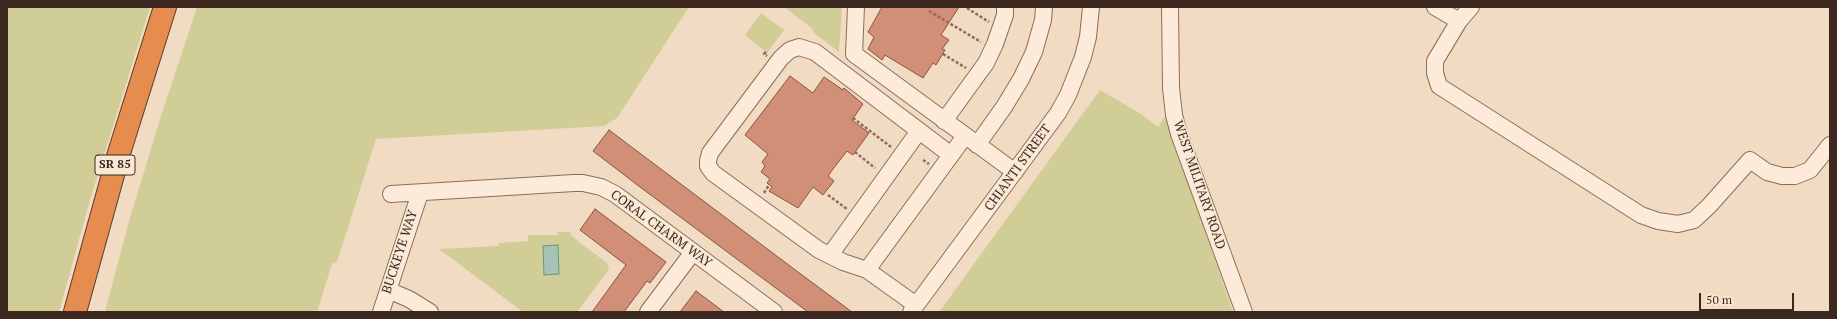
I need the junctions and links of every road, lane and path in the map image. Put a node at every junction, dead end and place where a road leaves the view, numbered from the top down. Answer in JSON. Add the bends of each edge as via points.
{"nodes":[{"id":1,"x":165,"y":7,"type":"edge"},
{"id":2,"x":856,"y":7,"type":"edge"},
{"id":3,"x":1005,"y":7,"type":"edge"},
{"id":4,"x":1044,"y":7,"type":"edge"},
{"id":5,"x":1091,"y":7,"type":"edge"},
{"id":6,"x":1170,"y":7,"type":"edge"},
{"id":7,"x":1435,"y":7,"type":"edge"},
{"id":8,"x":1470,"y":7,"type":"edge"},
{"id":9,"x":967,"y":8,"type":"edge"},
{"id":10,"x":929,"y":11,"type":"dead end"},
{"id":11,"x":1459,"y":21,"type":"junction"},
{"id":12,"x":990,"y":23,"type":"dead end"},
{"id":13,"x":983,"y":44,"type":"dead end"},
{"id":14,"x":943,"y":54,"type":"dead end"},
{"id":15,"x":969,"y":70,"type":"dead end"},
{"id":16,"x":853,"y":118,"type":"dead end"},
{"id":17,"x":944,"y":121,"type":"junction"},
{"id":18,"x":919,"y":131,"type":"junction"},
{"id":19,"x":971,"y":141,"type":"junction"},
{"id":20,"x":1830,"y":145,"type":"edge"},
{"id":21,"x":895,"y":149,"type":"dead end"},
{"id":22,"x":855,"y":152,"type":"dead end"},
{"id":23,"x":951,"y":155,"type":"junction"},
{"id":24,"x":879,"y":171,"type":"dead end"},
{"id":25,"x":1015,"y":172,"type":"junction"},
{"id":26,"x":770,"y":185,"type":"dead end"},
{"id":27,"x":420,"y":192,"type":"junction"},
{"id":28,"x":391,"y":194,"type":"dead end"},
{"id":29,"x":828,"y":195,"type":"dead end"},
{"id":30,"x":761,"y":197,"type":"dead end"},
{"id":31,"x":849,"y":211,"type":"dead end"},
{"id":32,"x":693,"y":252,"type":"junction"},
{"id":33,"x":830,"y":255,"type":"junction"},
{"id":34,"x":867,"y":270,"type":"junction"},
{"id":35,"x":388,"y":290,"type":"junction"},
{"id":36,"x":913,"y":309,"type":"edge"},
{"id":37,"x":75,"y":312,"type":"edge"},
{"id":38,"x":381,"y":312,"type":"edge"},
{"id":39,"x":430,"y":312,"type":"edge"},
{"id":40,"x":648,"y":312,"type":"edge"},
{"id":41,"x":774,"y":312,"type":"edge"},
{"id":42,"x":1244,"y":312,"type":"edge"}],
"edges":[{"from":1,"to":37,"type":"highway","number":"SR 85","via":[[119,153]]},
{"from":2,"to":17,"type":"street","via":[[854,54]]},
{"from":3,"to":17,"type":"street","via":[[1005,16],[986,63]]},
{"from":4,"to":19,"type":"street","via":[[1034,52],[1021,79],[1004,107]]},
{"from":5,"to":25,"type":"street","name":"CHIANTI STREET","via":[[1083,57],[1068,95],[1047,130]]},
{"from":6,"to":42,"type":"street","name":"WEST MILITARY ROAD","via":[[1174,115]]},
{"from":7,"to":11,"type":"street"},
{"from":8,"to":11,"type":"street"},
{"from":9,"to":12,"type":"path"},
{"from":10,"to":13,"type":"path"},
{"from":11,"to":20,"type":"street","via":[[1436,61],[1435,73],[1439,86],[1641,215],[1658,221],[1678,224],[1694,220],[1750,160],[1767,172],[1795,176],[1810,170]]},
{"from":14,"to":15,"type":"path"},
{"from":16,"to":21,"type":"path"},
{"from":17,"to":19,"type":"street"},
{"from":18,"to":23,"type":"street"},
{"from":18,"to":33,"type":"street"},
{"from":18,"to":33,"type":"street","via":[[815,52],[799,47],[790,50],[781,58],[710,153],[708,166],[713,173],[819,250]]},
{"from":19,"to":23,"type":"street"},
{"from":19,"to":25,"type":"street"},
{"from":22,"to":24,"type":"path"},
{"from":23,"to":34,"type":"street"},
{"from":25,"to":36,"type":"street","name":"CHIANTI STREET"},
{"from":26,"to":30,"type":"path"},
{"from":27,"to":28,"type":"street","name":"CORAL CHARM WAY"},
{"from":27,"to":32,"type":"street","name":"CORAL CHARM WAY","via":[[592,184],[615,194]]},
{"from":27,"to":35,"type":"street","name":"BUCKEYE WAY"},
{"from":29,"to":31,"type":"path"},
{"from":32,"to":40,"type":"street"},
{"from":32,"to":41,"type":"street","name":"CORAL CHARM WAY"},
{"from":33,"to":34,"type":"street"},
{"from":34,"to":36,"type":"street"},
{"from":35,"to":38,"type":"street","name":"BUCKEYE WAY"},
{"from":35,"to":39,"type":"street"}]}
